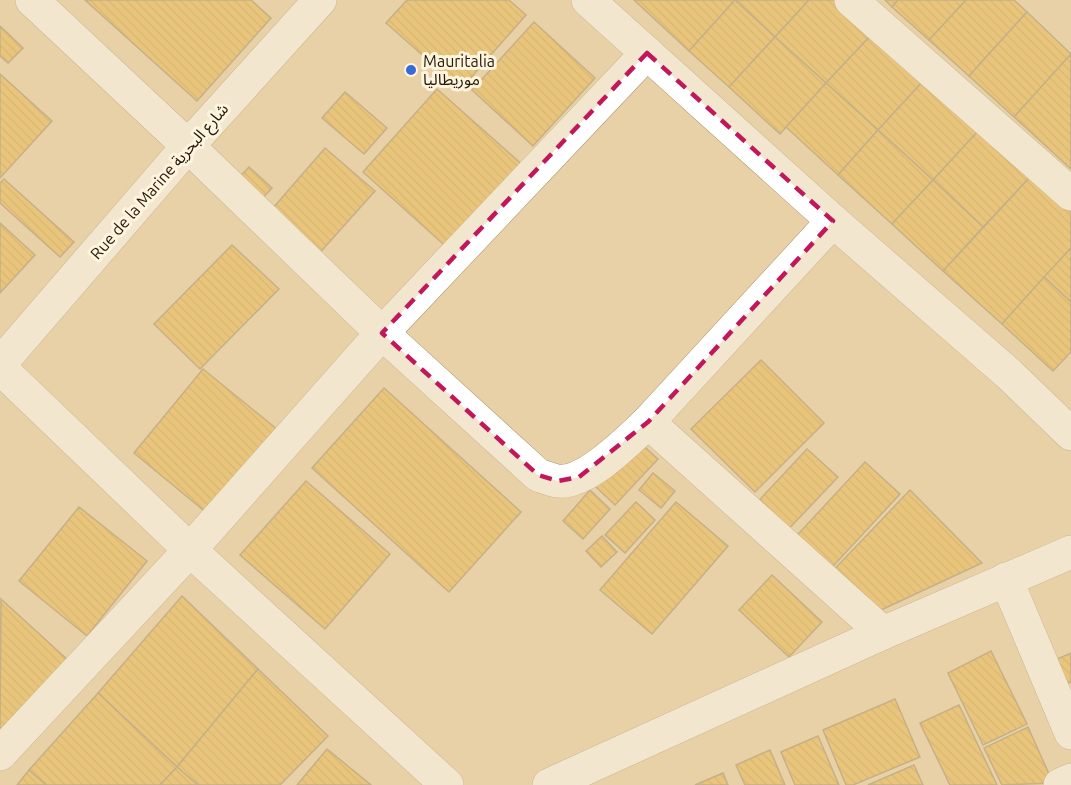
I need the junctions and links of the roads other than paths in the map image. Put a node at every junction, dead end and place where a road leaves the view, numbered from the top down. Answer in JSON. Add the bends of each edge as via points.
{"nodes":[{"id":1,"x":32,"y":0,"type":"edge"},
{"id":2,"x":320,"y":0,"type":"edge"},
{"id":3,"x":588,"y":0,"type":"edge"},
{"id":4,"x":851,"y":0,"type":"edge"},
{"id":5,"x":647,"y":54,"type":"junction"},
{"id":6,"x":188,"y":146,"type":"junction"},
{"id":7,"x":1071,"y":194,"type":"edge"},
{"id":8,"x":833,"y":221,"type":"junction"},
{"id":9,"x":382,"y":333,"type":"junction"},
{"id":10,"x":0,"y":366,"type":"edge"},
{"id":11,"x":648,"y":422,"type":"junction"},
{"id":12,"x":1071,"y":434,"type":"edge"},
{"id":13,"x":190,"y":550,"type":"junction"},
{"id":14,"x":1071,"y":552,"type":"edge"},
{"id":15,"x":1006,"y":579,"type":"junction"},
{"id":16,"x":883,"y":633,"type":"junction"},
{"id":17,"x":1071,"y":733,"type":"edge"},
{"id":18,"x":2,"y":749,"type":"edge"},
{"id":19,"x":1071,"y":780,"type":"edge"},
{"id":20,"x":447,"y":785,"type":"edge"},
{"id":21,"x":549,"y":785,"type":"edge"},
{"id":22,"x":1060,"y":785,"type":"edge"}],
"edges":[{"from":1,"to":6,"type":"street"},
{"from":2,"to":6,"type":"street","name":"Rue de la Marine شارع البحرية"},
{"from":3,"to":5,"type":"street"},
{"from":4,"to":7,"type":"street"},
{"from":5,"to":8,"type":"street"},
{"from":5,"to":9,"type":"street"},
{"from":6,"to":9,"type":"street"},
{"from":6,"to":10,"type":"street","name":"Rue de la Marine شارع البحرية"},
{"from":8,"to":11,"type":"street"},
{"from":8,"to":12,"type":"street","via":[[1010,375]]},
{"from":9,"to":11,"type":"street","via":[[538,475],[558,481],[579,477]]},
{"from":9,"to":13,"type":"street"},
{"from":10,"to":13,"type":"street"},
{"from":11,"to":16,"type":"street"},
{"from":13,"to":18,"type":"street"},
{"from":13,"to":20,"type":"street"},
{"from":14,"to":15,"type":"street"},
{"from":15,"to":16,"type":"street"},
{"from":15,"to":17,"type":"street"},
{"from":16,"to":21,"type":"street"},
{"from":19,"to":22,"type":"street"}]}
